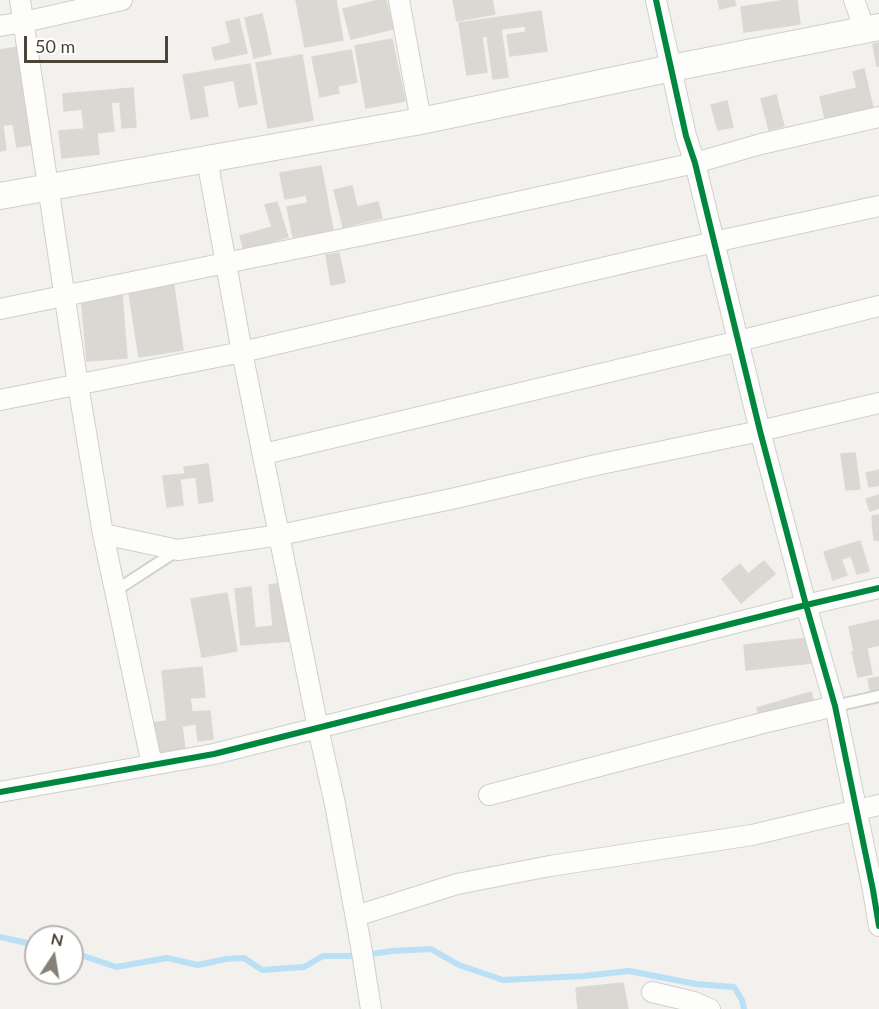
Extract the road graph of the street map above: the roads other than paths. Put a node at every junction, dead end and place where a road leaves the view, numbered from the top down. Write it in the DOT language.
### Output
graph roads {
  1 [pos="20,0"];
  2 [pos="122,0"];
  3 [pos="399,0"];
  4 [pos="656,0"];
  5 [pos="854,0"];
  6 [pos="24,22"];
  7 [pos="0,26"];
  8 [pos="872,29"];
  9 [pos="672,68"];
  10 [pos="879,117"];
  11 [pos="421,121"];
  12 [pos="207,159"];
  13 [pos="695,163"];
  14 [pos="48,187"];
  15 [pos="0,196"];
  16 [pos="879,206"];
  17 [pos="714,242"];
  18 [pos="225,263"];
  19 [pos="66,296"];
  20 [pos="879,306"];
  21 [pos="0,309"];
  22 [pos="739,341"];
  23 [pos="242,352"];
  24 [pos="78,385"];
  25 [pos="0,400"];
  26 [pos="879,403"];
  27 [pos="760,431"];
  28 [pos="264,454"];
  29 [pos="103,534"];
  30 [pos="280,535"];
  31 [pos="178,550"];
  32 [pos="879,588"];
  33 [pos="115,591"];
  34 [pos="806,605"];
  35 [pos="879,696"];
  36 [pos="835,706"];
  37 [pos="318,728"];
  38 [pos="152,765"];
  39 [pos="0,792"];
  40 [pos="489,795"];
  41 [pos="879,805"];
  42 [pos="856,810"];
  43 [pos="876,889"];
  44 [pos="356,916"];
  45 [pos="879,926"];
  46 [pos="652,992"];
  47 [pos="371,1009"];
  48 [pos="710,1009"];
  1 -- 6 [label="street"];
  2 -- 6 [label="street"];
  3 -- 11 [label="street"];
  4 -- 9 [label="street"];
  5 -- 8 [label="street"];
  6 -- 7 [label="street"];
  6 -- 14 [label="street"];
  8 -- 9 [label="street"];
  9 -- 11 [label="street"];
  9 -- 13 [label="street"];
  10 -- 13 [label="street"];
  11 -- 12 [label="street"];
  12 -- 14 [label="street"];
  12 -- 18 [label="street"];
  13 -- 17 [label="street"];
  13 -- 18 [label="street"];
  14 -- 15 [label="street"];
  14 -- 19 [label="street"];
  16 -- 17 [label="street"];
  17 -- 22 [label="street"];
  17 -- 23 [label="street"];
  18 -- 19 [label="street"];
  18 -- 23 [label="street"];
  19 -- 21 [label="street"];
  19 -- 24 [label="street"];
  20 -- 22 [label="street"];
  22 -- 27 [label="street"];
  22 -- 28 [label="street"];
  23 -- 24 [label="street"];
  23 -- 28 [label="street"];
  24 -- 25 [label="street"];
  24 -- 29 [label="street"];
  26 -- 27 [label="street"];
  27 -- 30 [label="street"];
  27 -- 34 [label="street"];
  28 -- 30 [label="street"];
  29 -- 31 [label="street"];
  29 -- 33 [label="street"];
  30 -- 31 [label="street"];
  30 -- 37 [label="street"];
  31 -- 33 [label="lane"];
  32 -- 34 [label="street"];
  33 -- 38 [label="street"];
  34 -- 36 [label="street"];
  34 -- 37 [label="street"];
  35 -- 36 [label="lane"];
  36 -- 40 [label="street"];
  36 -- 42 [label="street"];
  37 -- 38 [label="street"];
  37 -- 44 [label="street"];
  38 -- 39 [label="street"];
  41 -- 42 [label="street"];
  42 -- 43 [label="street"];
  42 -- 44 [label="street"];
  43 -- 45 [label="street"];
  44 -- 47 [label="street"];
  46 -- 48 [label="street"];
}
